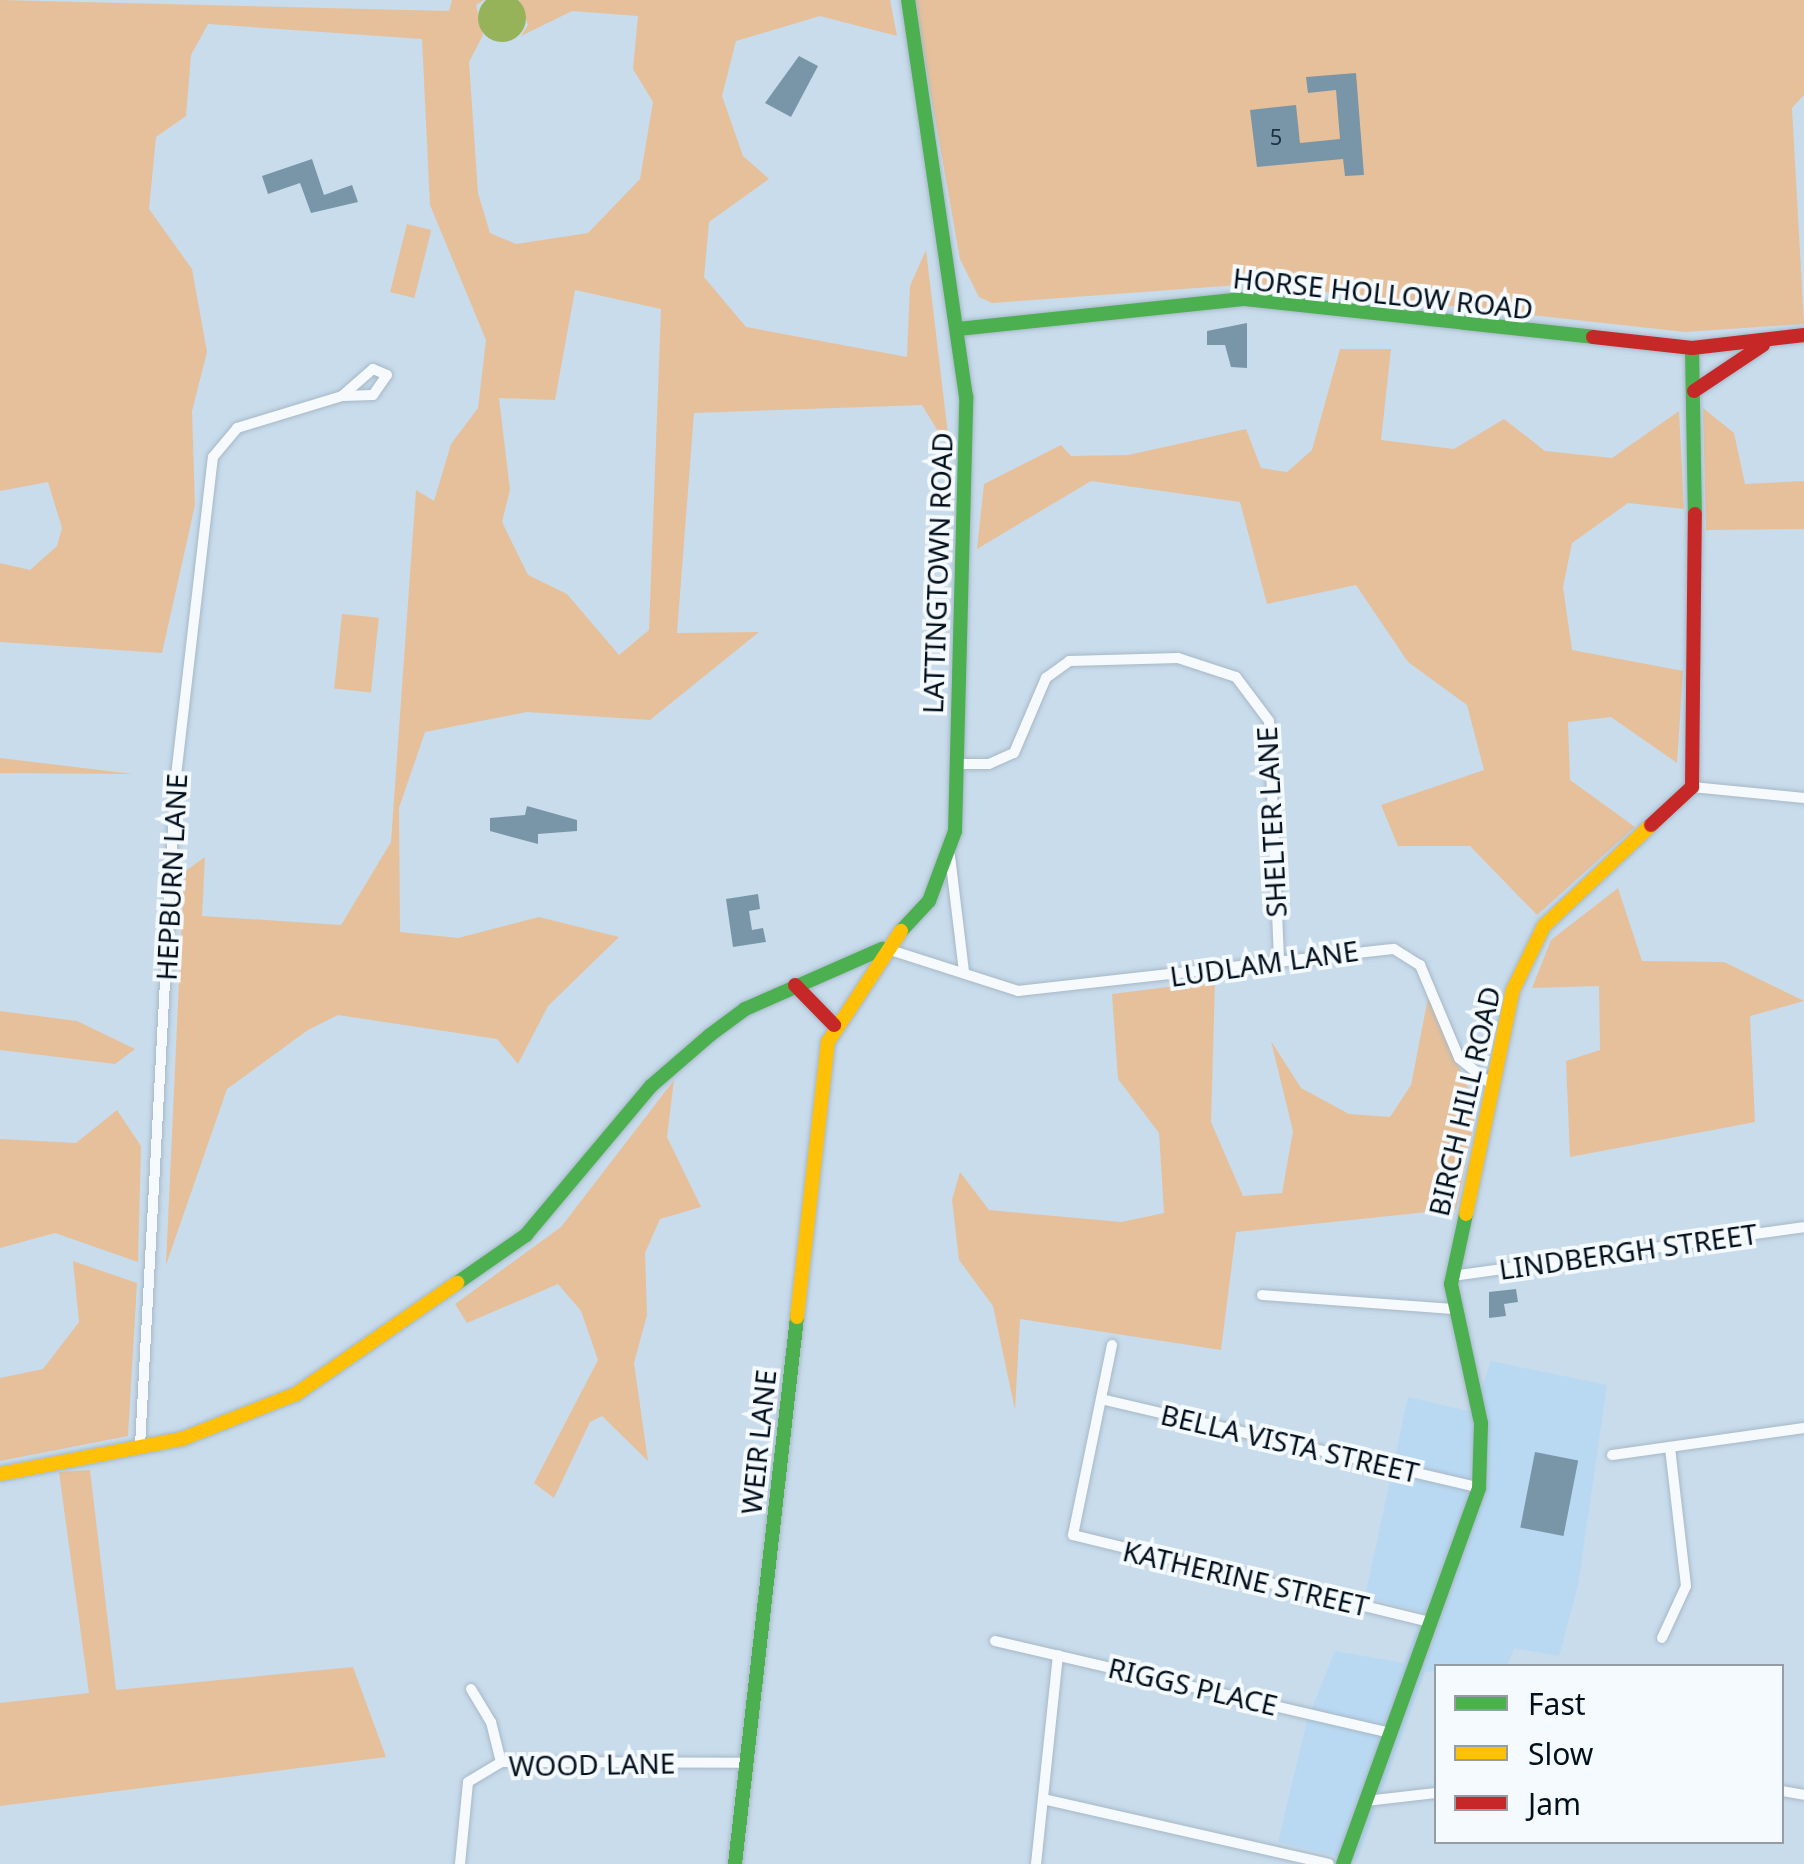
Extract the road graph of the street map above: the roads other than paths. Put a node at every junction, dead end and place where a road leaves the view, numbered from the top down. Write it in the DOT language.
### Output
graph roads {
  1 [pos="908,0"];
  2 [pos="958,328"];
  3 [pos="1804,335"];
  4 [pos="1774,340"];
  5 [pos="1692,348"];
  6 [pos="1694,391"];
  7 [pos="342,396"];
  8 [pos="956,764"];
  9 [pos="1692,787"];
  10 [pos="1804,798"];
  11 [pos="950,856"];
  12 [pos="884,948"];
  13 [pos="1279,961"];
  14 [pos="964,972"];
  15 [pos="795,985"];
  16 [pos="834,1025"];
  17 [pos="1491,1084"];
  18 [pos="1804,1227"];
  19 [pos="1452,1276"];
  20 [pos="1262,1295"];
  21 [pos="1451,1309"];
  22 [pos="1112,1346"];
  23 [pos="1100,1399"];
  24 [pos="1804,1428"];
  25 [pos="140,1446"];
  26 [pos="1670,1448"];
  27 [pos="1612,1455"];
  28 [pos="0,1474"];
  29 [pos="1479,1488"];
  30 [pos="1431,1622"];
  31 [pos="1662,1638"];
  32 [pos="995,1640"];
  33 [pos="1058,1656"];
  34 [pos="470,1688"];
  35 [pos="1391,1733"];
  36 [pos="501,1762"];
  37 [pos="746,1763"];
  38 [pos="1434,1793"];
  39 [pos="1043,1799"];
  40 [pos="1366,1800"];
  41 [pos="460,1864"];
  42 [pos="735,1864"];
  43 [pos="1036,1864"];
  44 [pos="1329,1864"];
  45 [pos="1344,1864"];
  1 -- 2 [label="street, LATTINGTOWN ROAD"];
  2 -- 5 [label="street, HORSE HOLLOW ROAD"];
  2 -- 8 [label="street, LATTINGTOWN ROAD"];
  3 -- 4 [label="street, HORSE HOLLOW ROAD"];
  4 -- 5 [label="street, HORSE HOLLOW ROAD"];
  4 -- 6 [label="street"];
  5 -- 6 [label="street"];
  6 -- 9 [label="street"];
  7 -- 25 [label="street, HEPBURN LANE"];
  8 -- 11 [label="street, LATTINGTOWN ROAD"];
  8 -- 13 [label="street, SHELTER LANE"];
  9 -- 10 [label="street"];
  9 -- 17 [label="street, BIRCH HILL ROAD"];
  11 -- 12 [label="street, LATTINGTOWN ROAD"];
  11 -- 14 [label="street"];
  12 -- 14 [label="street, LUDLAM LANE"];
  12 -- 15 [label="street"];
  12 -- 16 [label="street, WEIR LANE"];
  13 -- 14 [label="street, LUDLAM LANE"];
  13 -- 17 [label="street, LUDLAM LANE"];
  15 -- 16 [label="street"];
  15 -- 25 [label="street"];
  16 -- 37 [label="street, WEIR LANE"];
  17 -- 19 [label="street, BIRCH HILL ROAD"];
  18 -- 19 [label="street, LINDBERGH STREET"];
  19 -- 21 [label="street, BIRCH HILL ROAD"];
  20 -- 21 [label="street"];
  21 -- 29 [label="street, BIRCH HILL ROAD"];
  22 -- 23 [label="street"];
  23 -- 29 [label="street, BELLA VISTA STREET"];
  23 -- 30 [label="street, KATHERINE STREET"];
  24 -- 26 [label="street"];
  25 -- 28 [label="street"];
  26 -- 27 [label="street"];
  26 -- 31 [label="street"];
  29 -- 30 [label="street, BIRCH HILL ROAD"];
  30 -- 35 [label="street, BIRCH HILL ROAD"];
  32 -- 33 [label="street, RIGGS PLACE"];
  33 -- 35 [label="street, RIGGS PLACE"];
  33 -- 39 [label="street"];
  34 -- 36 [label="street"];
  35 -- 40 [label="street, BIRCH HILL ROAD"];
  36 -- 37 [label="street, WOOD LANE"];
  36 -- 41 [label="street, WOOD LANE"];
  37 -- 42 [label="street, WEIR LANE"];
  38 -- 40 [label="street"];
  39 -- 43 [label="street"];
  39 -- 44 [label="street"];
  40 -- 45 [label="street, BIRCH HILL ROAD"];
}
